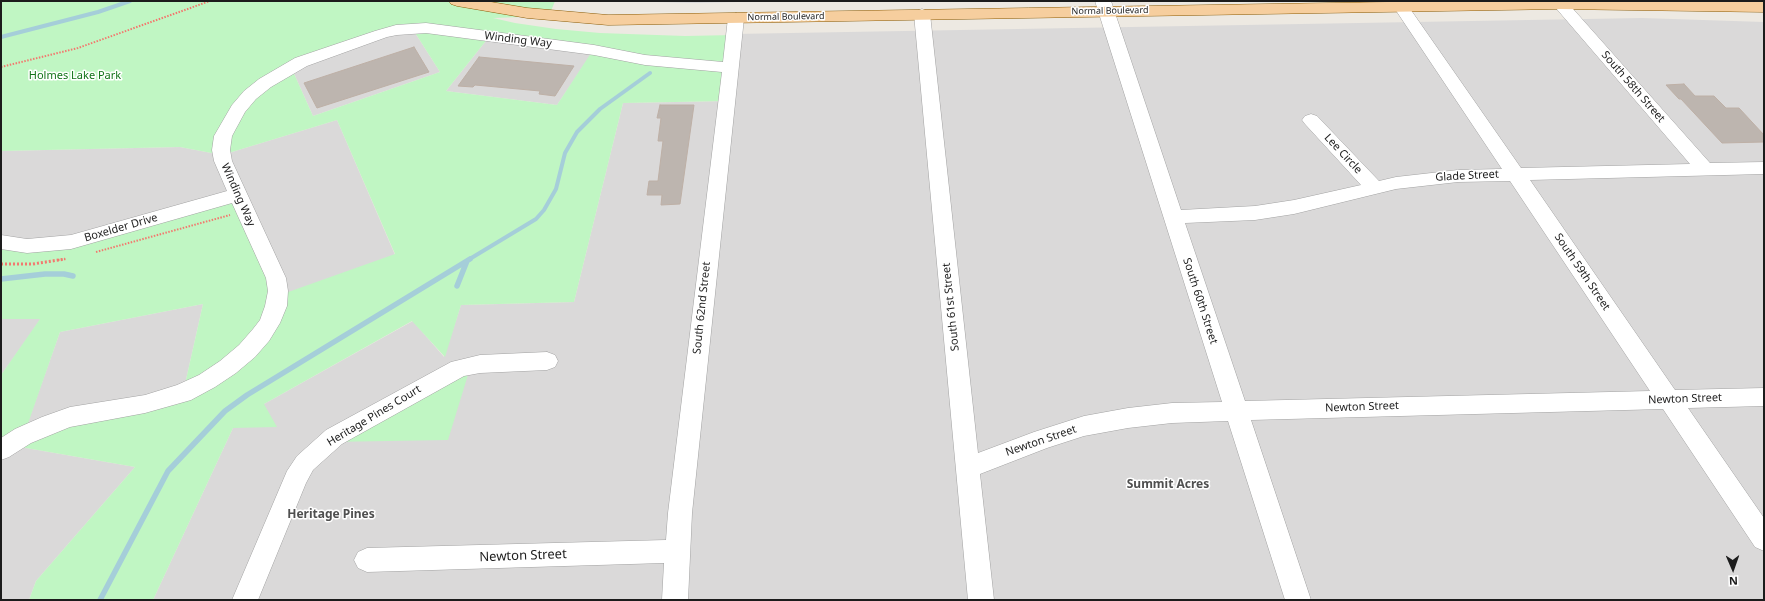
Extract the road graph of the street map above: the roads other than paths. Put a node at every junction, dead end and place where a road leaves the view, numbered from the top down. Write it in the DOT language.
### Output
graph roads {
  1 [pos="457,1"];
  2 [pos="1638,2"];
  3 [pos="1560,4"];
  4 [pos="1105,6"];
  5 [pos="1401,6"];
  6 [pos="1764,6"];
  7 [pos="922,14"];
  8 [pos="736,18"];
  9 [pos="731,68"];
  10 [pos="1311,120"];
  11 [pos="1764,168"];
  12 [pos="1706,170"];
  13 [pos="1515,174"];
  14 [pos="1375,188"];
  15 [pos="238,195"];
  16 [pos="1173,217"];
  17 [pos="1,242"];
  18 [pos="546,361"];
  19 [pos="1764,396"];
  20 [pos="1669,399"];
  21 [pos="1236,411"];
  22 [pos="11,444"];
  23 [pos="968,468"];
  24 [pos="1764,539"];
  25 [pos="679,551"];
  26 [pos="366,560"];
  27 [pos="245,600"];
  28 [pos="675,600"];
  29 [pos="981,600"];
  30 [pos="1298,600"];
  1 -- 8 [label="main road, Normal Boulevard"];
  2 -- 3 [label="main road, Normal Boulevard"];
  2 -- 6 [label="main road, Normal Boulevard"];
  3 -- 5 [label="main road, Normal Boulevard"];
  3 -- 12 [label="street, South 58th Street"];
  4 -- 5 [label="main road, Normal Boulevard"];
  4 -- 7 [label="main road, Normal Boulevard"];
  4 -- 16 [label="street, South 60th Street"];
  5 -- 13 [label="street, South 59th Street"];
  7 -- 8 [label="main road, Normal Boulevard"];
  7 -- 23 [label="street, South 61st Street"];
  8 -- 9 [label="street, South 62nd Street"];
  9 -- 15 [label="street, Winding Way"];
  9 -- 25 [label="street, South 62nd Street"];
  10 -- 14 [label="street, Lee Circle"];
  11 -- 12 [label="street, Glade Street"];
  12 -- 13 [label="street, Glade Street"];
  13 -- 14 [label="street, Glade Street"];
  13 -- 20 [label="street, South 59th Street"];
  14 -- 16 [label="street, Glade Street"];
  15 -- 17 [label="street, Boxelder Drive"];
  15 -- 22 [label="street, Winding Way"];
  16 -- 21 [label="street, South 60th Street"];
  18 -- 27 [label="street, Heritage Pines Court"];
  19 -- 20 [label="street, Newton Street"];
  20 -- 21 [label="street, Newton Street"];
  20 -- 24 [label="street, South 59th Street"];
  21 -- 23 [label="street, Newton Street"];
  21 -- 30 [label="street, South 60th Street"];
  23 -- 29 [label="street, South 61st Street"];
  25 -- 26 [label="street, Newton Street"];
  25 -- 28 [label="street, South 62nd Street"];
}
